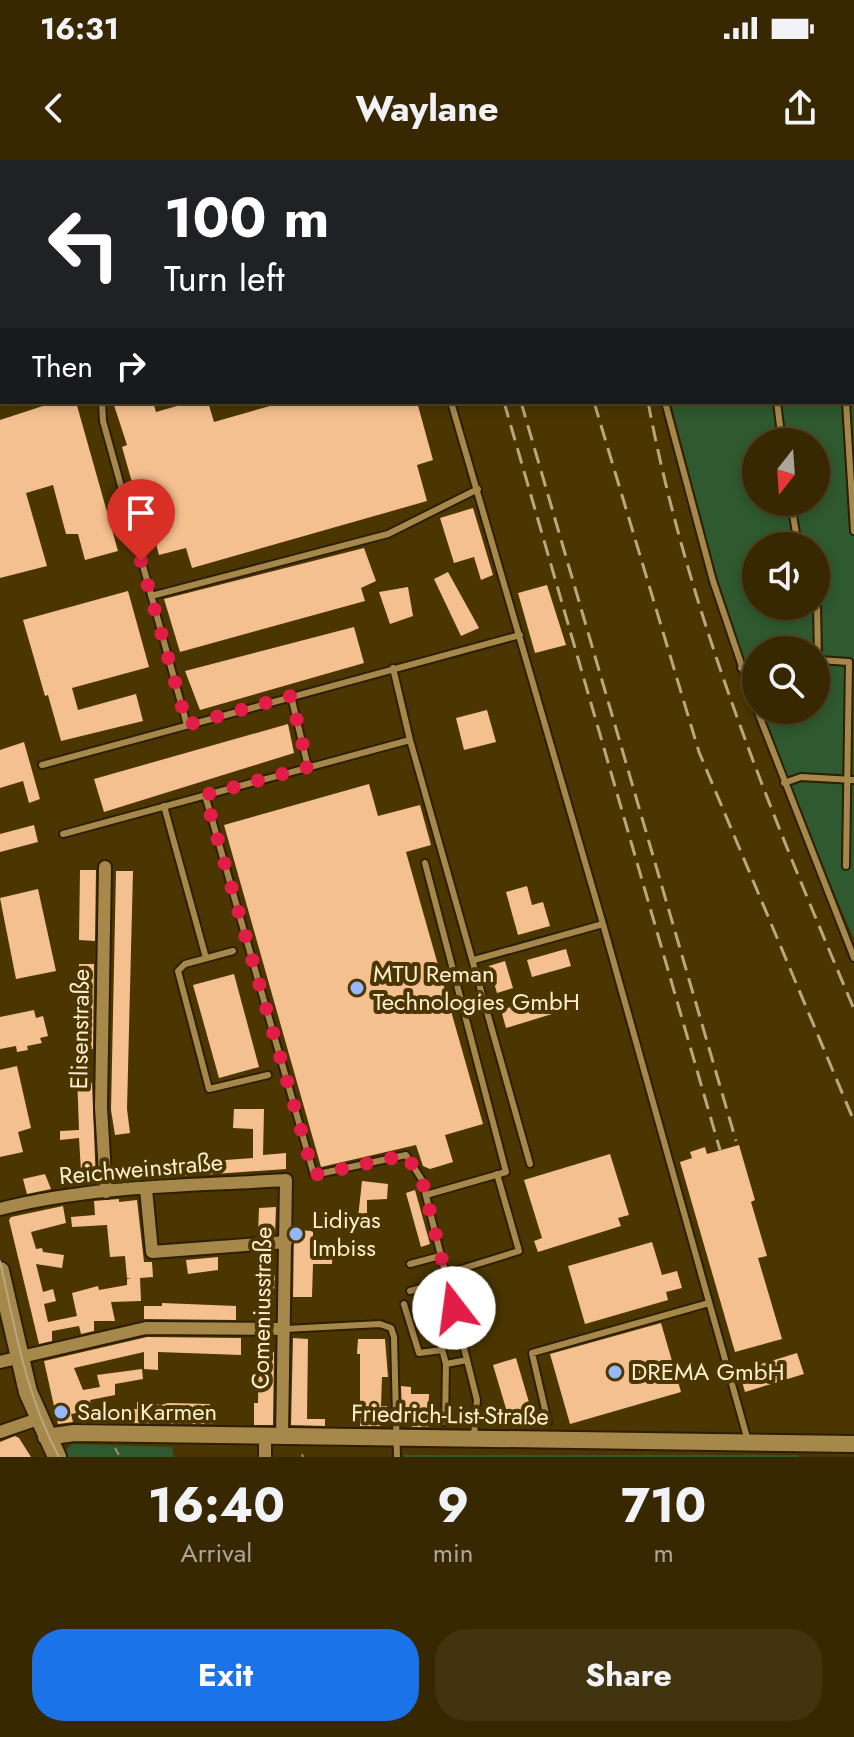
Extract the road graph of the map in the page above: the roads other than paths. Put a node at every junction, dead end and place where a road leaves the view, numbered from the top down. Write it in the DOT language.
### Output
graph roads {
  1 [pos="102,404"];
  2 [pos="452,404"];
  3 [pos="666,404"];
  4 [pos="777,404"];
  5 [pos="846,404"];
  6 [pos="780,428"];
  7 [pos="478,489"];
  8 [pos="854,531"];
  9 [pos="151,596"];
  10 [pos="520,635"];
  11 [pos="830,661"];
  12 [pos="393,668"];
  13 [pos="741,668"];
  14 [pos="291,696"];
  15 [pos="762,724"];
  16 [pos="187,725"];
  17 [pos="410,740"];
  18 [pos="42,765"];
  19 [pos="308,767"];
  20 [pos="846,780"];
  21 [pos="854,780"];
  22 [pos="784,783"];
  23 [pos="205,795"];
  24 [pos="164,806"];
  25 [pos="63,834"];
  26 [pos="425,863"];
  27 [pos="846,866"];
  28 [pos="105,867"];
  29 [pos="603,924"];
  30 [pos="233,951"];
  31 [pos="206,958"];
  32 [pos="854,958"];
  33 [pos="474,960"];
  34 [pos="268,1075"];
  35 [pos="530,1164"];
  36 [pos="497,1174"];
  37 [pos="286,1180"];
  38 [pos="146,1189"];
  39 [pos="106,1192"];
  40 [pos="426,1195"];
  41 [pos="0,1209"];
  42 [pos="286,1242"];
  43 [pos="440,1256"];
  44 [pos="410,1264"];
  45 [pos="0,1271"];
  46 [pos="446,1278"];
  47 [pos="410,1291"];
  48 [pos="428,1297"];
  49 [pos="709,1303"];
  50 [pos="404,1304"];
  51 [pos="284,1329"];
  52 [pos="442,1350"];
  53 [pos="19,1357"];
  54 [pos="467,1360"];
  55 [pos="0,1362"];
  56 [pos="446,1364"];
  57 [pos="38,1419"];
  58 [pos="445,1422"];
  59 [pos="548,1422"];
  60 [pos="0,1432"];
  61 [pos="274,1436"];
  62 [pos="46,1437"];
  63 [pos="395,1438"];
  64 [pos="474,1439"];
  65 [pos="748,1442"];
  66 [pos="854,1444"];
  67 [pos="57,1457"];
  68 [pos="265,1457"];
  69 [pos="397,1457"];
  1 -- 9 [label="lane"];
  2 -- 7 [label="lane"];
  3 -- 13 [label="lane"];
  4 -- 6 [label="lane"];
  5 -- 8 [label="lane"];
  7 -- 9 [label="lane"];
  7 -- 10 [label="lane"];
  9 -- 16 [label="lane"];
  10 -- 12 [label="lane"];
  10 -- 29 [label="lane"];
  11 -- 20 [label="lane"];
  12 -- 14 [label="lane"];
  12 -- 17 [label="lane"];
  14 -- 16 [label="lane"];
  14 -- 19 [label="lane"];
  15 -- 22 [label="lane"];
  16 -- 18 [label="lane"];
  17 -- 19 [label="lane"];
  17 -- 33 [label="lane"];
  19 -- 23 [label="lane"];
  20 -- 21 [label="lane"];
  20 -- 22 [label="lane"];
  20 -- 27 [label="lane"];
  22 -- 32 [label="lane"];
  23 -- 24 [label="lane"];
  23 -- 40 [label="lane"];
  24 -- 25 [label="lane"];
  24 -- 31 [label="lane"];
  26 -- 36 [label="lane"];
  28 -- 39 [label="street, Elisenstraße"];
  29 -- 33 [label="lane"];
  29 -- 49 [label="lane"];
  30 -- 31 [label="lane"];
  31 -- 34 [label="lane"];
  33 -- 35 [label="lane"];
  36 -- 40 [label="lane"];
  36 -- 46 [label="lane"];
  37 -- 38 [label="street, Reichweinstraße"];
  37 -- 42 [label="street, Comeniusstraße"];
  38 -- 39 [label="street, Reichweinstraße"];
  38 -- 42 [label="street"];
  39 -- 41 [label="street, Reichweinstraße"];
  40 -- 43 [label="lane"];
  42 -- 51 [label="street, Comeniusstraße"];
  43 -- 44 [label="lane"];
  43 -- 46 [label="lane"];
  45 -- 53 [label="main road"];
  46 -- 47 [label="lane"];
  46 -- 54 [label="lane"];
  48 -- 52 [label="lane"];
  49 -- 59 [label="lane"];
  49 -- 65 [label="lane"];
  50 -- 52 [label="lane"];
  51 -- 53 [label="street"];
  51 -- 61 [label="street, Comeniusstraße"];
  51 -- 63 [label="lane"];
  52 -- 56 [label="lane"];
  53 -- 55 [label="street"];
  53 -- 57 [label="main road"];
  54 -- 56 [label="lane"];
  54 -- 64 [label="lane"];
  56 -- 58 [label="lane"];
  57 -- 60 [label="street"];
  57 -- 62 [label="main road"];
  61 -- 62 [label="street, Friedrich-List-Straße"];
  61 -- 63 [label="street, Friedrich-List-Straße"];
  61 -- 68 [label="street, Comeniusstraße"];
  62 -- 67 [label="main road"];
  63 -- 64 [label="street, Friedrich-List-Straße"];
  63 -- 69 [label="lane"];
  64 -- 65 [label="street, Friedrich-List-Straße"];
  65 -- 66 [label="street, Friedrich-List-Straße"];
}
